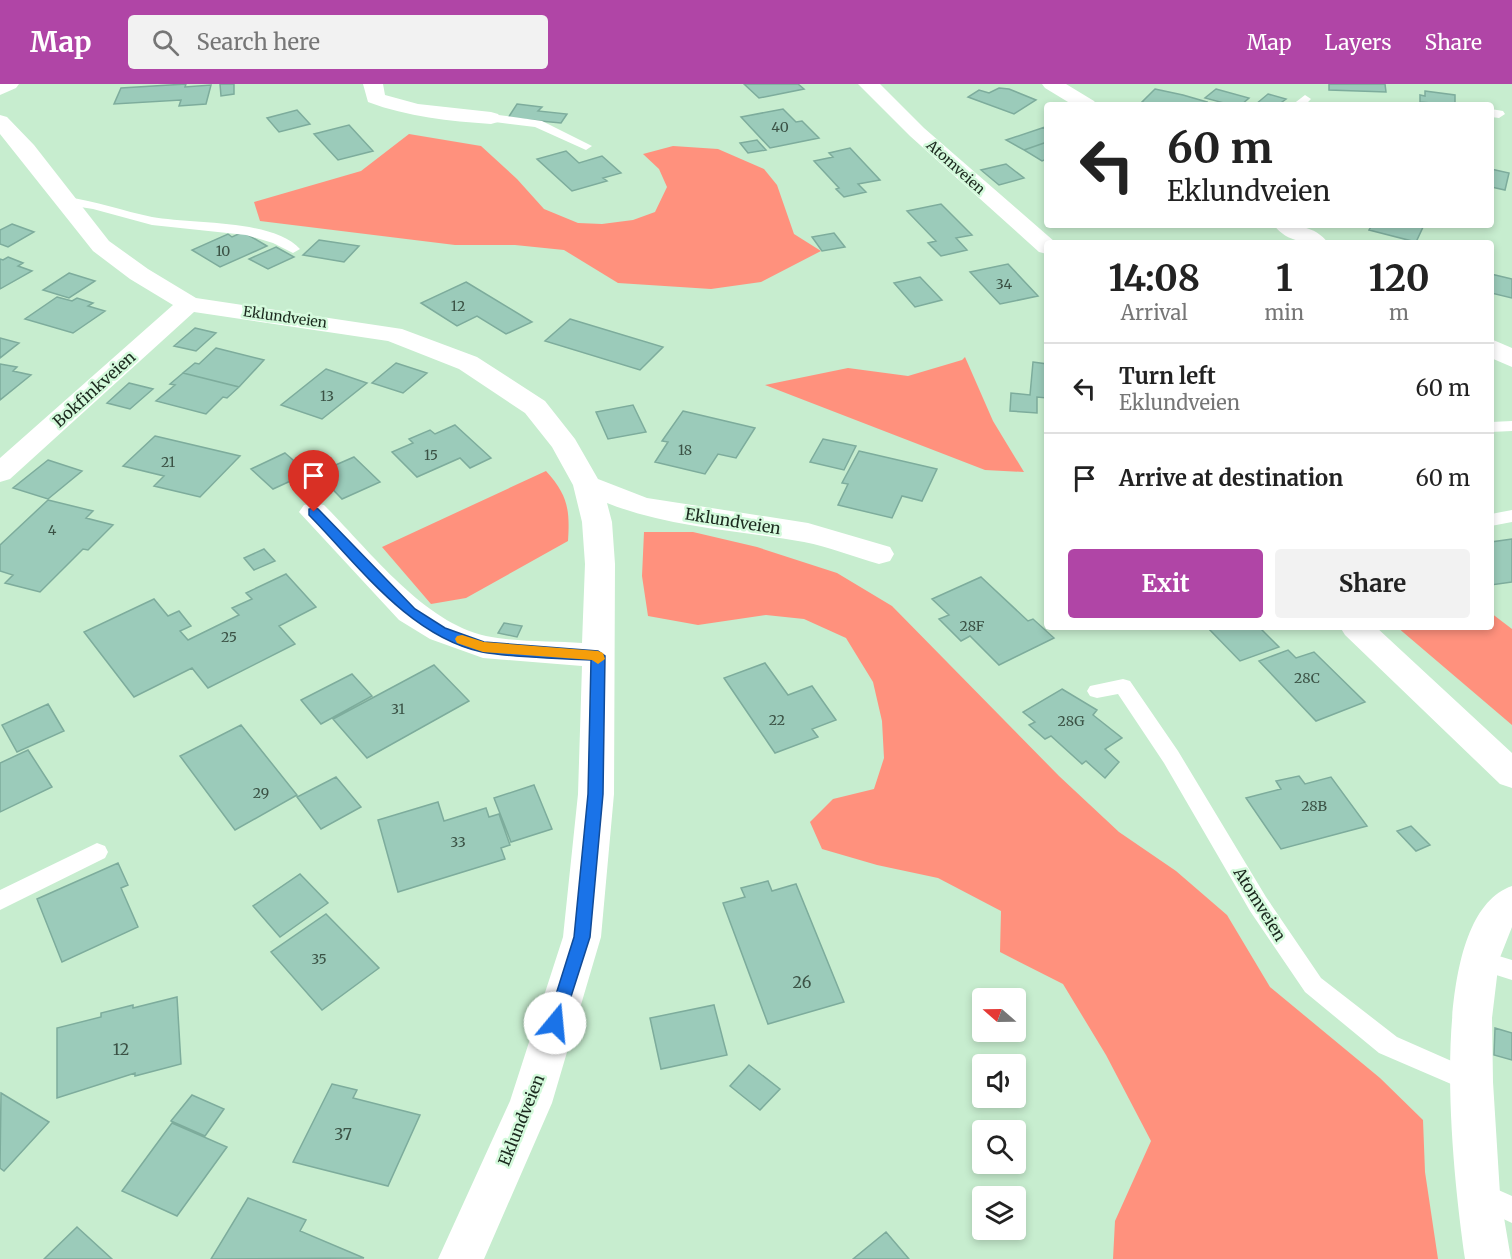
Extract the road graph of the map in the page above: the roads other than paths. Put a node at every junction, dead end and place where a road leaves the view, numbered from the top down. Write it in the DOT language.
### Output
graph roads {
  1 [pos="9,84"];
  2 [pos="373,84"];
  3 [pos="868,84"];
  4 [pos="1052,84"];
  5 [pos="0,89"];
  6 [pos="1082,102"];
  7 [pos="491,118"];
  8 [pos="0,121"];
  9 [pos="586,146"];
  10 [pos="66,201"];
  11 [pos="1291,228"];
  12 [pos="1311,240"];
  13 [pos="1044,244"];
  14 [pos="293,249"];
  15 [pos="189,304"];
  16 [pos="1494,349"];
  17 [pos="1512,359"];
  18 [pos="0,473"];
  19 [pos="587,485"];
  20 [pos="314,512"];
  21 [pos="1512,516"];
  22 [pos="1494,519"];
  23 [pos="879,554"];
  24 [pos="1359,630"];
  25 [pos="598,656"];
  26 [pos="1097,691"];
  27 [pos="1512,774"];
  28 [pos="97,852"];
  29 [pos="0,901"];
  30 [pos="1512,902"];
  31 [pos="1496,965"];
  32 [pos="1472,1082"];
  33 [pos="1495,1202"];
  34 [pos="461,1259"];
  35 [pos="1488,1259"];
  1 -- 5 [label="street"];
  2 -- 7 [label="street"];
  3 -- 13 [label="street, Atomveien"];
  4 -- 6 [label="street"];
  7 -- 9 [label="lane"];
  8 -- 10 [label="street, Eklundveien"];
  10 -- 14 [label="lane"];
  10 -- 15 [label="street, Eklundveien"];
  11 -- 12 [label="street"];
  15 -- 18 [label="street, Bokfinkveien"];
  15 -- 19 [label="street, Eklundveien"];
  16 -- 17 [label="street"];
  19 -- 23 [label="street, Eklundveien"];
  19 -- 25 [label="street, Eklundveien"];
  20 -- 25 [label="street"];
  21 -- 22 [label="lane"];
  24 -- 27 [label="street"];
  25 -- 34 [label="street, Eklundveien"];
  26 -- 32 [label="lane, Atomveien"];
  28 -- 29 [label="lane"];
  30 -- 31 [label="street"];
  31 -- 32 [label="street"];
  32 -- 33 [label="street"];
  33 -- 35 [label="street"];
}
